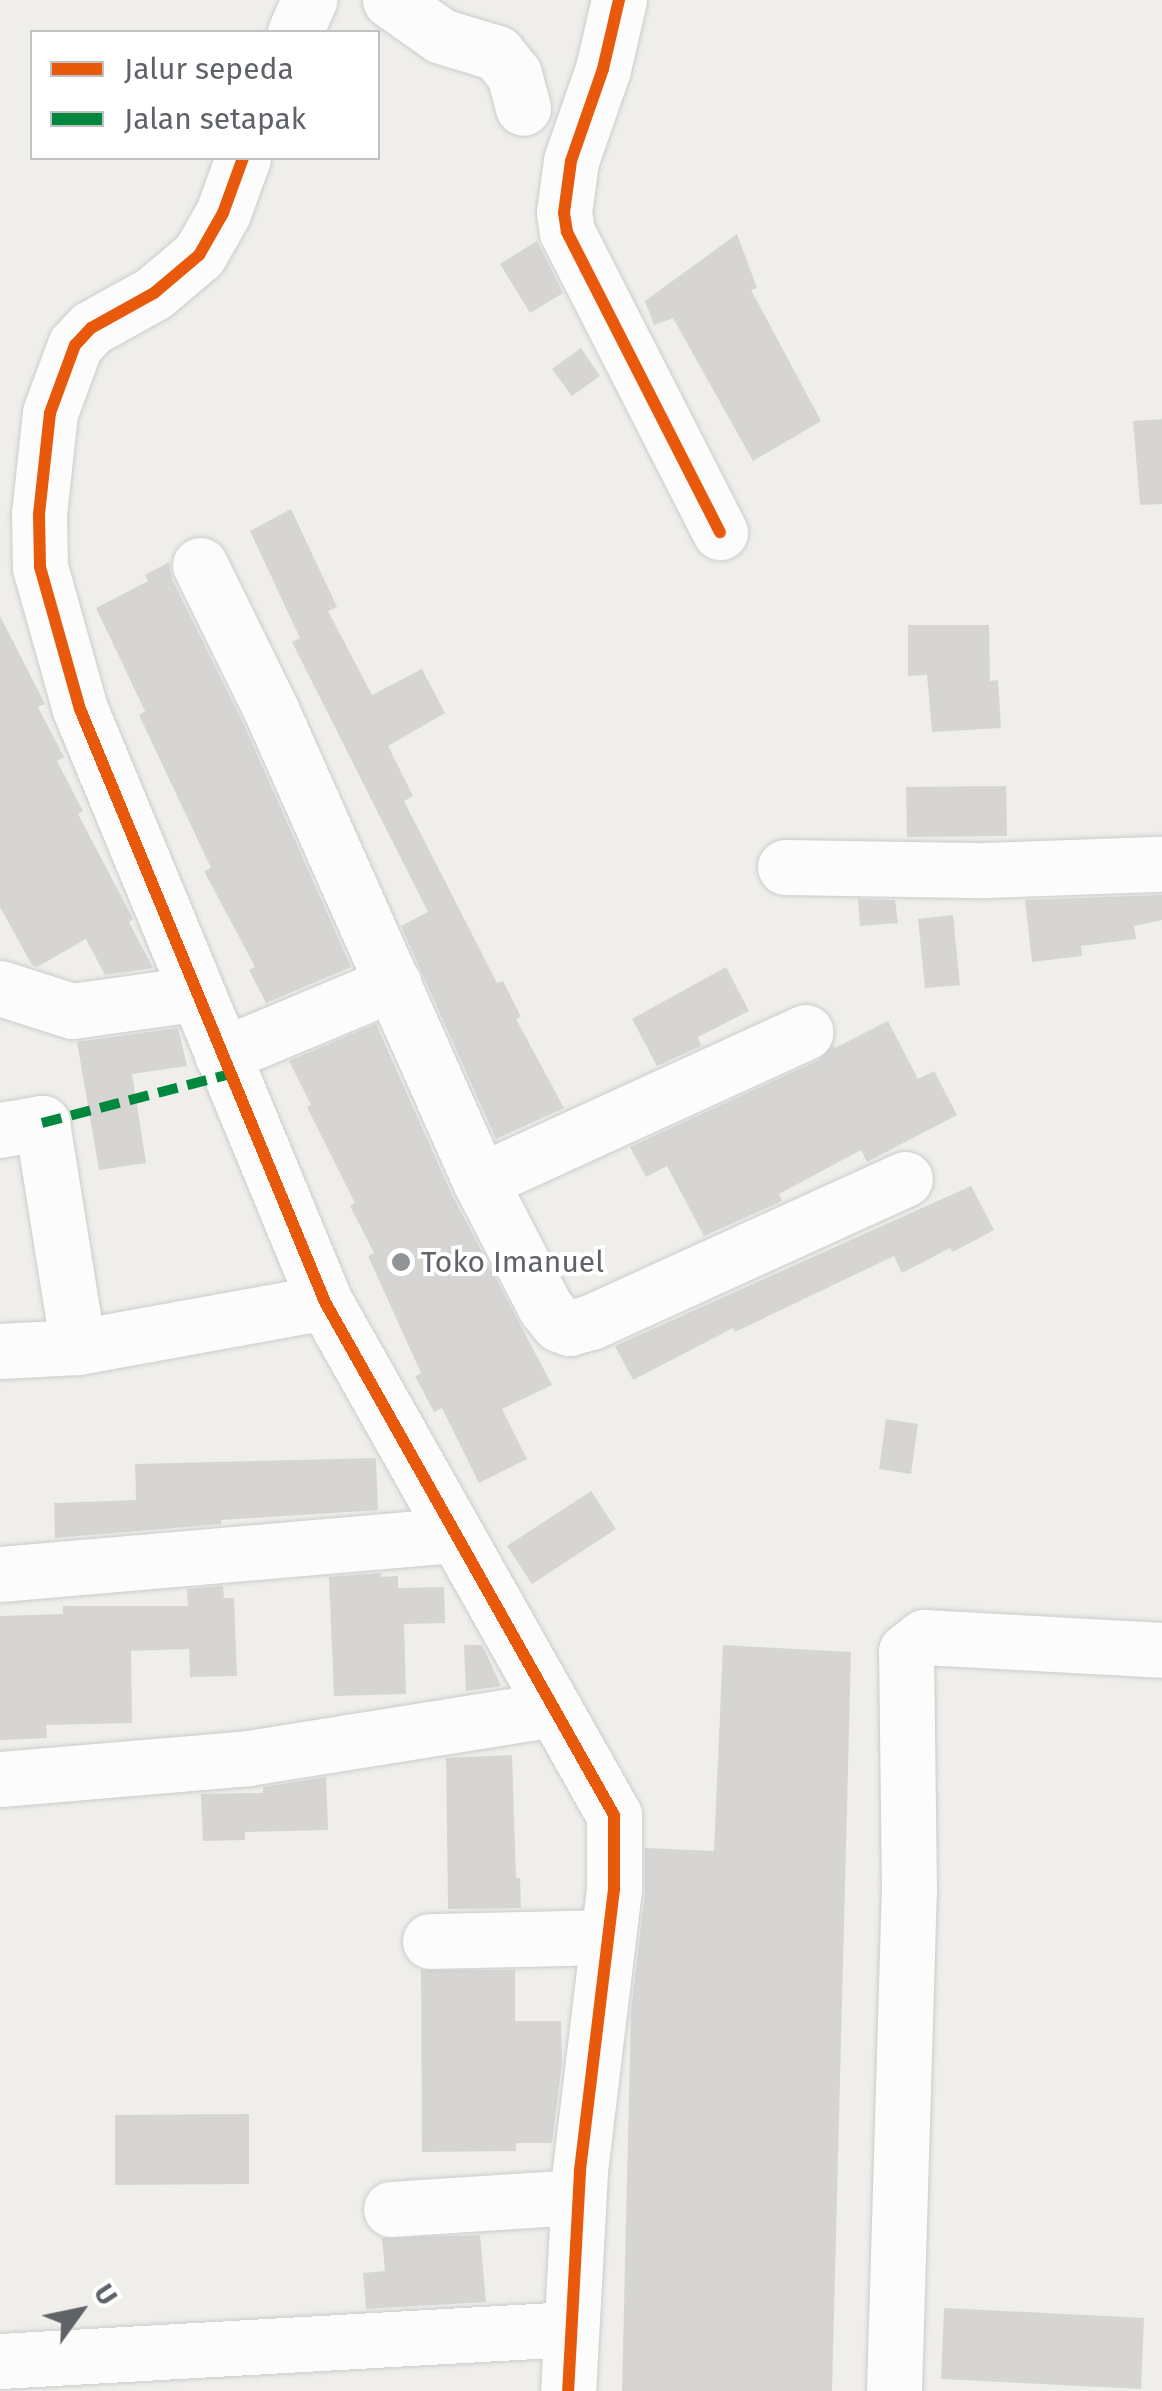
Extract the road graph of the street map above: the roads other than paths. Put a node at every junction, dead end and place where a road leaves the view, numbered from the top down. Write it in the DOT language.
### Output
graph roads {
  1 [pos="309,0"];
  2 [pos="390,0"];
  3 [pos="619,0"];
  4 [pos="296,30"];
  5 [pos="523,108"];
  6 [pos="242,160"];
  7 [pos="720,532"];
  8 [pos="200,565"];
  9 [pos="20,571"];
  10 [pos="1162,864"];
  11 [pos="785,866"];
  12 [pos="394,984"];
  13 [pos="0,988"];
  14 [pos="194,994"];
  15 [pos="806,1032"];
  16 [pos="222,1055"];
  17 [pos="0,1130"];
  18 [pos="904,1179"];
  19 [pos="480,1180"];
  20 [pos="324,1302"];
  21 [pos="78,1347"];
  22 [pos="0,1351"];
  23 [pos="454,1536"];
  24 [pos="0,1574"];
  25 [pos="1162,1650"];
  26 [pos="553,1709"];
  27 [pos="0,1779"];
  28 [pos="606,1938"];
  29 [pos="430,1942"];
  30 [pos="578,2198"];
  31 [pos="392,2209"];
  32 [pos="572,2329"];
  33 [pos="0,2361"];
  34 [pos="568,2391"];
  35 [pos="894,2391"];
  1 -- 4 [label="street"];
  2 -- 5 [label="street"];
  3 -- 7 [label="street"];
  6 -- 9 [label="street"];
  8 -- 12 [label="street"];
  9 -- 14 [label="street"];
  10 -- 11 [label="street"];
  12 -- 16 [label="street"];
  12 -- 19 [label="street"];
  13 -- 14 [label="street"];
  14 -- 16 [label="street"];
  15 -- 19 [label="street"];
  16 -- 20 [label="street"];
  17 -- 21 [label="street"];
  18 -- 19 [label="street"];
  20 -- 21 [label="street"];
  20 -- 23 [label="street"];
  21 -- 22 [label="street"];
  23 -- 24 [label="street"];
  23 -- 26 [label="street"];
  25 -- 35 [label="street"];
  26 -- 27 [label="street"];
  26 -- 28 [label="street"];
  28 -- 29 [label="street"];
  28 -- 30 [label="street"];
  30 -- 31 [label="street"];
  30 -- 32 [label="street"];
  32 -- 33 [label="street"];
  32 -- 34 [label="street"];
}
